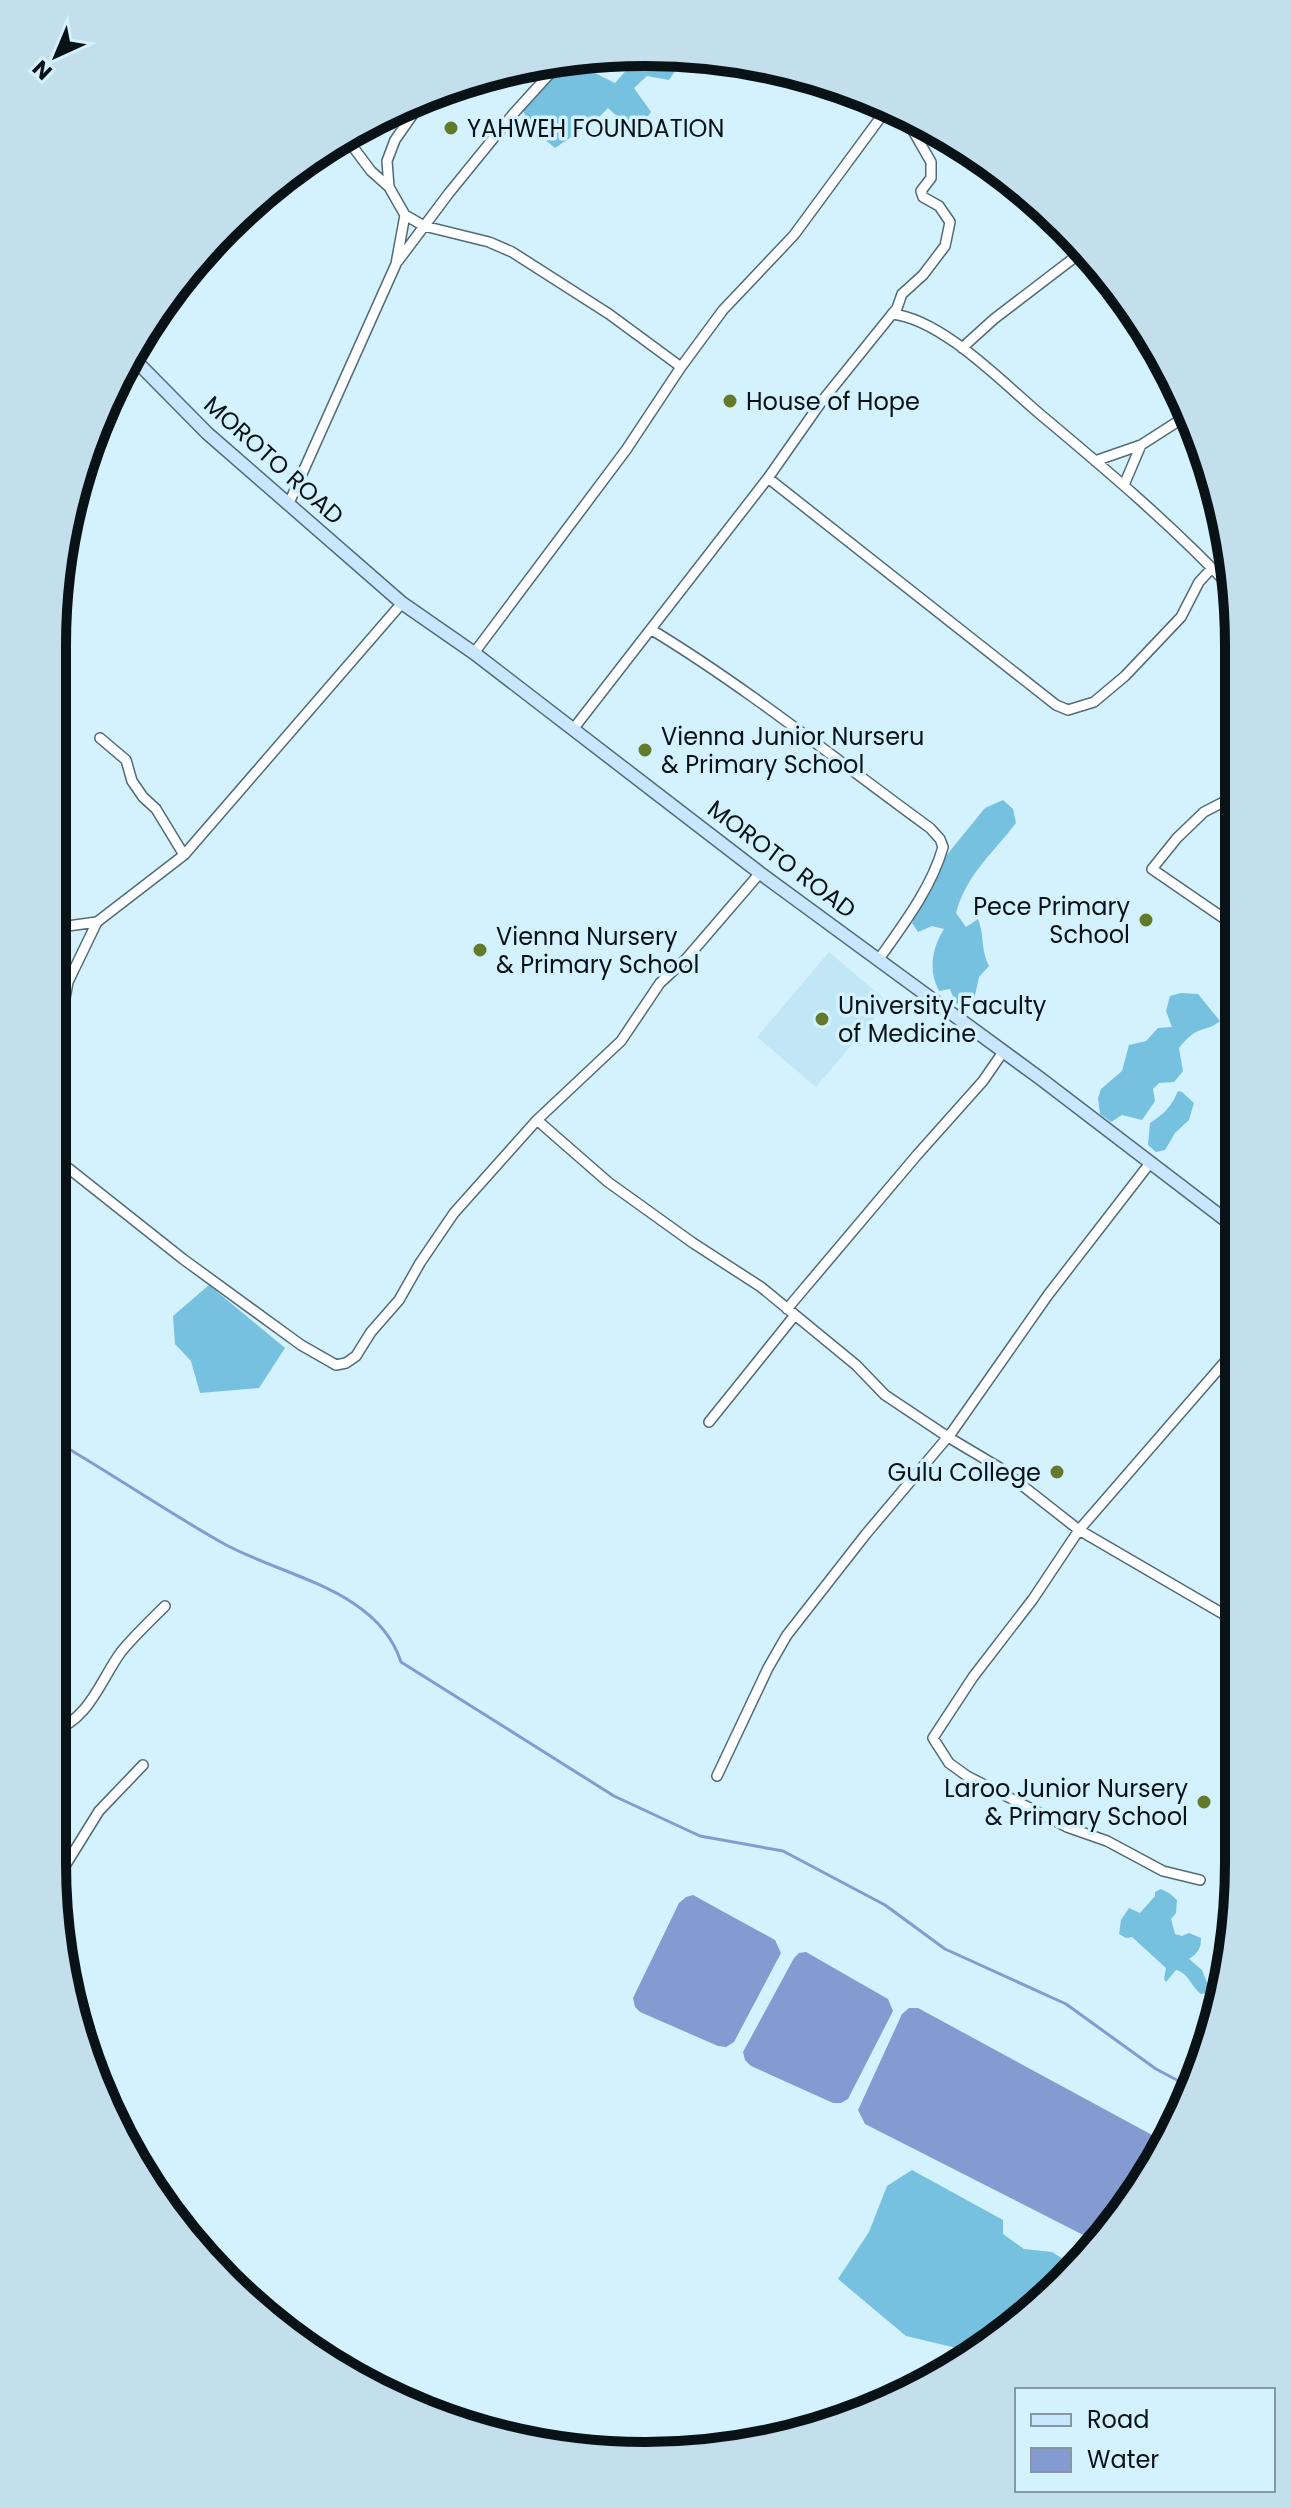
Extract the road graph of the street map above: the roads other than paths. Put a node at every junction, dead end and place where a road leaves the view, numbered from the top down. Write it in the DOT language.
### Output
graph roads {
  1 [pos="549,74"];
  2 [pos="412,115"];
  3 [pos="881,117"];
  4 [pos="914,133"];
  5 [pos="352,146"];
  6 [pos="389,187"];
  7 [pos="405,215"];
  8 [pos="424,226"];
  9 [pos="1075,257"];
  10 [pos="396,264"];
  11 [pos="892,314"];
  12 [pos="962,348"];
  13 [pos="139,364"];
  14 [pos="681,367"];
  15 [pos="1179,420"];
  16 [pos="1141,445"];
  17 [pos="1095,461"];
  18 [pos="768,478"];
  19 [pos="1124,485"];
  20 [pos="289,503"];
  21 [pos="1212,568"];
  22 [pos="1221,577"];
  23 [pos="402,603"];
  24 [pos="652,630"];
  25 [pos="474,653"];
  26 [pos="574,728"];
  27 [pos="100,738"];
  28 [pos="1225,801"];
  29 [pos="184,855"];
  30 [pos="760,873"];
  31 [pos="1225,919"];
  32 [pos="97,922"];
  33 [pos="66,926"];
  34 [pos="879,959"];
  35 [pos="66,993"];
  36 [pos="1003,1052"];
  37 [pos="537,1120"];
  38 [pos="1150,1163"];
  39 [pos="66,1166"];
  40 [pos="1225,1220"];
  41 [pos="791,1312"];
  42 [pos="1225,1362"];
  43 [pos="709,1422"];
  44 [pos="948,1437"];
  45 [pos="1079,1530"];
  46 [pos="165,1606"];
  47 [pos="1225,1615"];
  48 [pos="66,1726"];
  49 [pos="143,1765"];
  50 [pos="717,1776"];
  51 [pos="66,1864"];
  52 [pos="1200,1880"];
  1 -- 8 [label="street"];
  2 -- 6 [label="street"];
  3 -- 14 [label="street"];
  4 -- 11 [label="street"];
  5 -- 6 [label="street"];
  6 -- 7 [label="street"];
  7 -- 8 [label="street"];
  7 -- 10 [label="street"];
  8 -- 10 [label="street"];
  8 -- 14 [label="street"];
  9 -- 12 [label="street"];
  10 -- 20 [label="street"];
  11 -- 12 [label="street"];
  11 -- 18 [label="street"];
  12 -- 17 [label="street"];
  13 -- 20 [label="main road, MOROTO ROAD"];
  14 -- 25 [label="street"];
  15 -- 16 [label="street"];
  16 -- 17 [label="street"];
  16 -- 19 [label="street"];
  17 -- 19 [label="street"];
  18 -- 21 [label="street"];
  18 -- 24 [label="street"];
  19 -- 21 [label="street"];
  20 -- 23 [label="main road, MOROTO ROAD"];
  21 -- 22 [label="street"];
  23 -- 25 [label="main road, MOROTO ROAD"];
  23 -- 29 [label="street"];
  24 -- 26 [label="street"];
  24 -- 34 [label="street"];
  25 -- 26 [label="main road, MOROTO ROAD"];
  26 -- 30 [label="main road, MOROTO ROAD"];
  27 -- 29 [label="street"];
  28 -- 31 [label="street"];
  29 -- 32 [label="street"];
  30 -- 34 [label="main road, MOROTO ROAD"];
  30 -- 37 [label="street"];
  32 -- 33 [label="street"];
  32 -- 35 [label="street"];
  34 -- 36 [label="main road, MOROTO ROAD"];
  36 -- 38 [label="main road, MOROTO ROAD"];
  36 -- 41 [label="street"];
  37 -- 39 [label="street"];
  37 -- 41 [label="street"];
  38 -- 40 [label="main road, MOROTO ROAD"];
  38 -- 44 [label="street"];
  41 -- 43 [label="street"];
  41 -- 44 [label="street"];
  42 -- 45 [label="street"];
  44 -- 45 [label="street"];
  44 -- 50 [label="street"];
  45 -- 47 [label="street"];
  45 -- 52 [label="street"];
  46 -- 48 [label="street"];
  49 -- 51 [label="street"];
}
